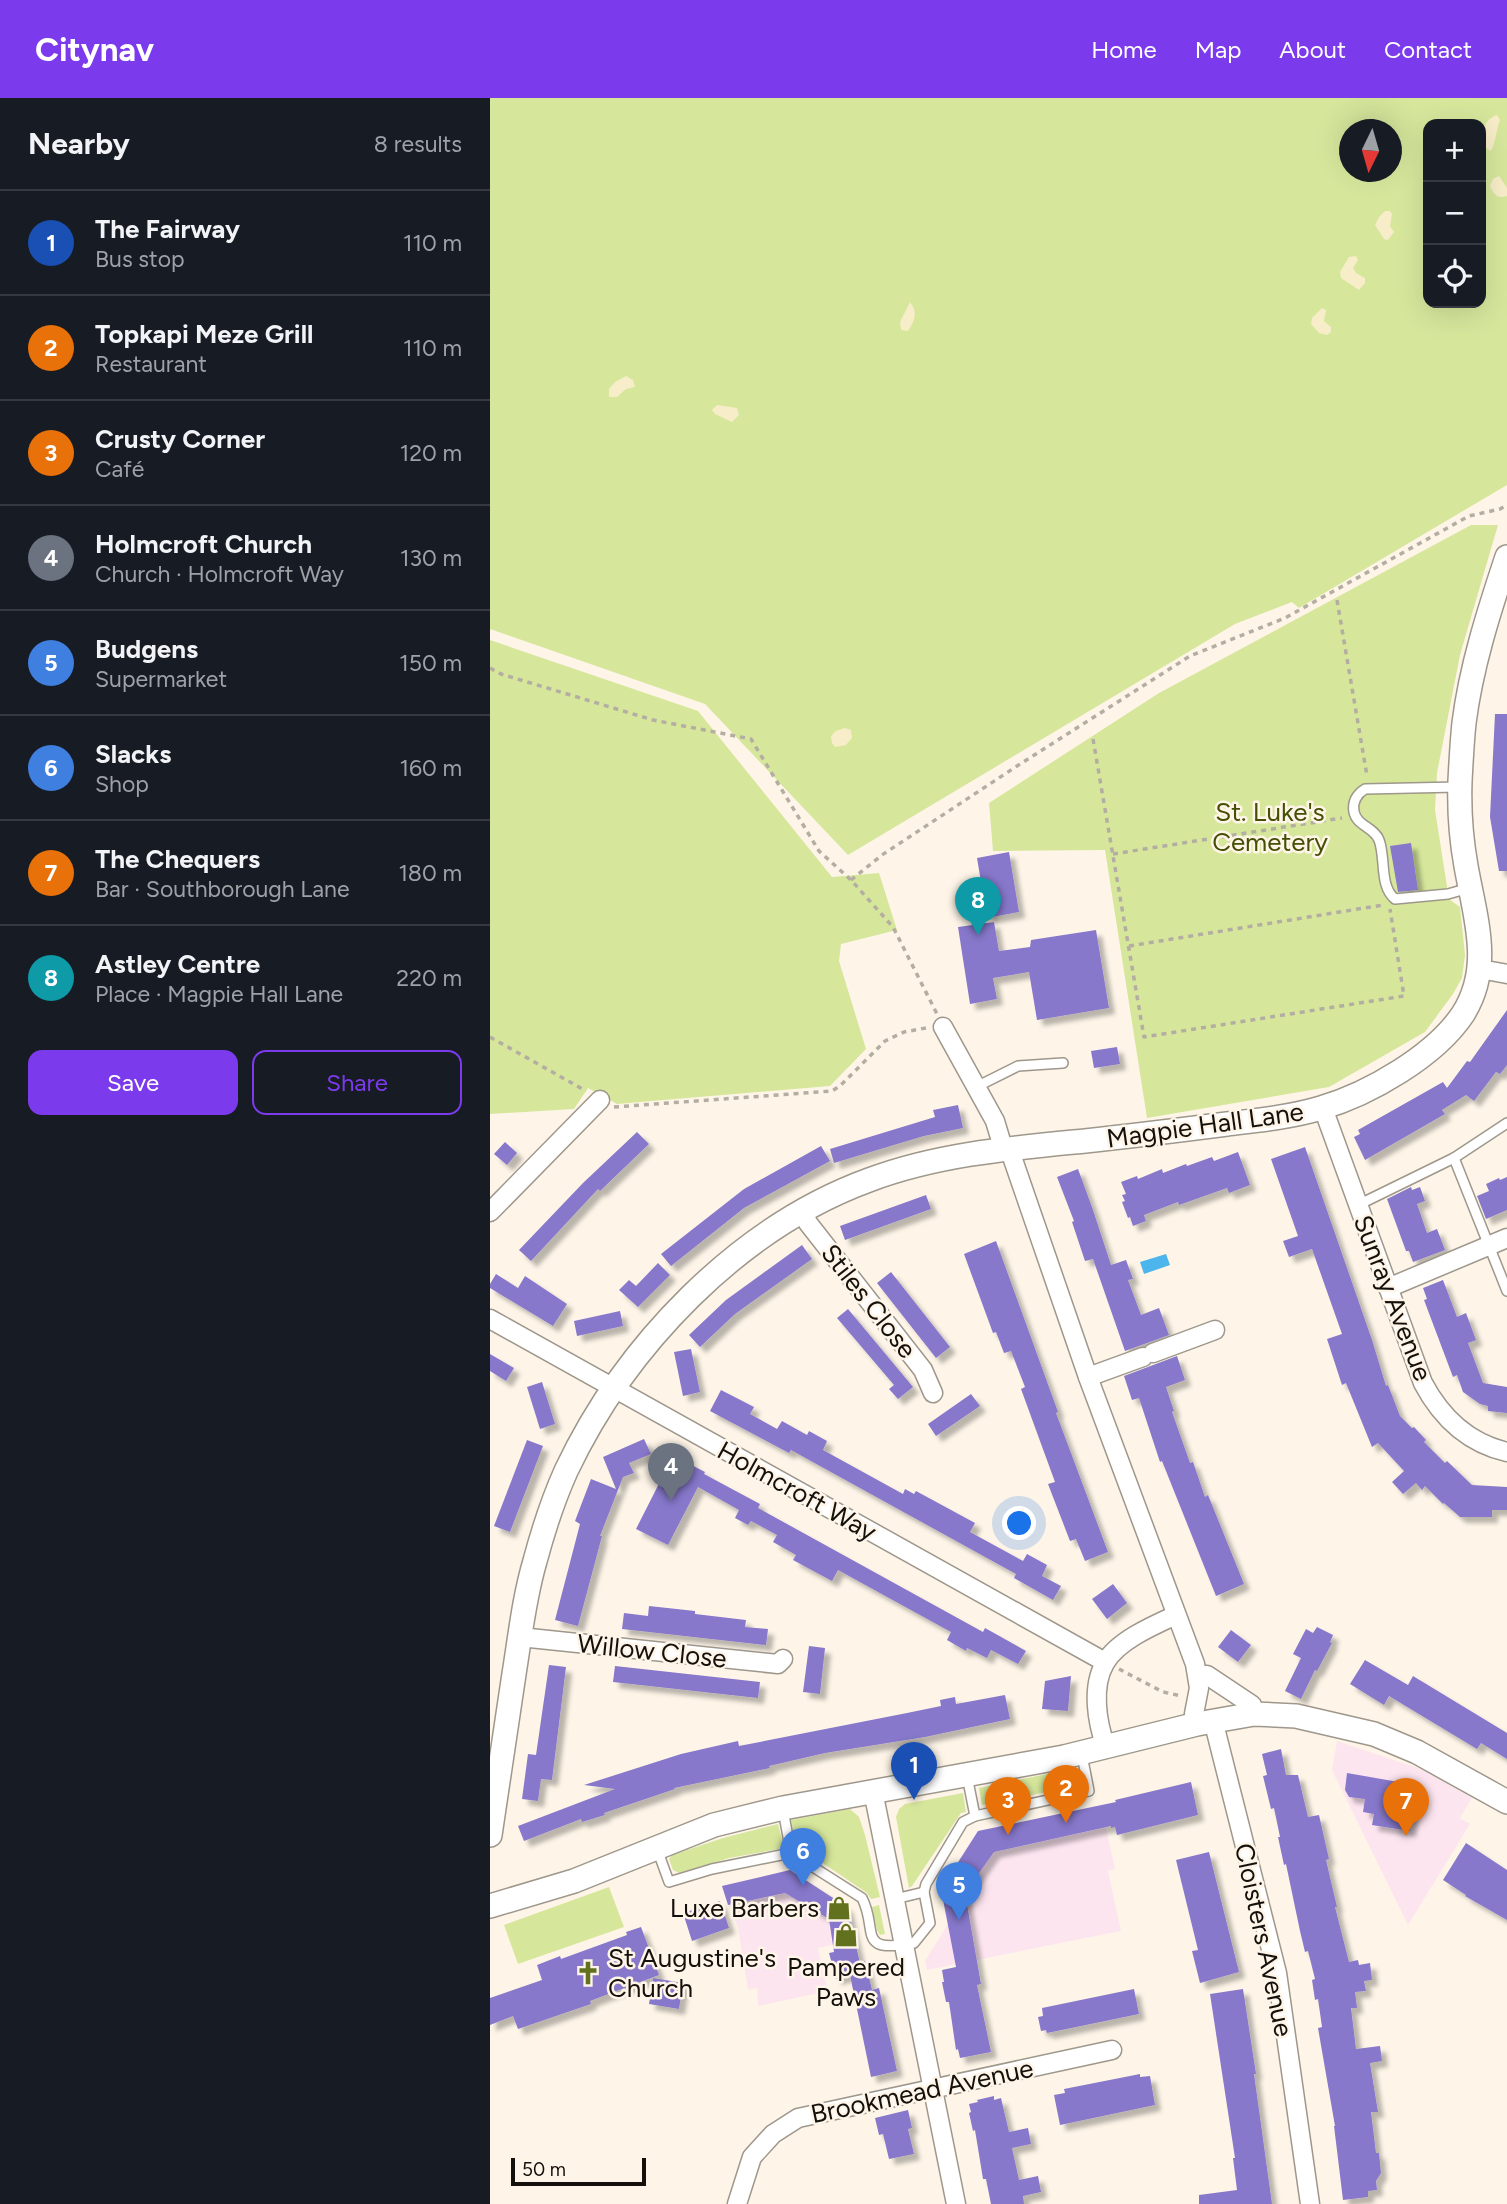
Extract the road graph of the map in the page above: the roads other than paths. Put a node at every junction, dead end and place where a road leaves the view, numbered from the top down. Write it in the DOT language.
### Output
graph roads {
  1 [pos="1507,557"];
  2 [pos="1460,786"];
  3 [pos="1470,888"];
  4 [pos="1480,969"];
  5 [pos="1507,974"];
  6 [pos="943,1027"];
  7 [pos="1063,1063"];
  8 [pos="976,1087"];
  9 [pos="600,1100"];
  10 [pos="1323,1108"];
  11 [pos="1507,1123"];
  12 [pos="1004,1149"];
  13 [pos="1454,1158"];
  14 [pos="1357,1205"];
  15 [pos="803,1211"];
  16 [pos="490,1212"];
  17 [pos="1507,1238"];
  18 [pos="1489,1245"];
  19 [pos="1388,1288"];
  20 [pos="1507,1290"];
  21 [pos="490,1320"];
  22 [pos="1215,1330"];
  23 [pos="1088,1377"];
  24 [pos="614,1389"];
  25 [pos="933,1392"];
  26 [pos="1507,1452"];
  27 [pos="1176,1615"];
  28 [pos="520,1636"];
  29 [pos="783,1659"];
  30 [pos="1105,1662"];
  31 [pos="1199,1676"];
  32 [pos="1254,1714"];
  33 [pos="1205,1722"];
  34 [pos="1106,1748"];
  35 [pos="1082,1753"];
  36 [pos="967,1775"];
  37 [pos="873,1791"];
  38 [pos="1507,1802"];
  39 [pos="783,1808"];
  40 [pos="975,1816"];
  41 [pos="490,1835"];
  42 [pos="656,1847"];
  43 [pos="790,1853"];
  44 [pos="924,1892"];
  45 [pos="895,1899"];
  46 [pos="490,1906"];
  47 [pos="904,1945"];
  48 [pos="1112,2050"];
  49 [pos="934,2088"];
  50 [pos="737,2204"];
  51 [pos="956,2204"];
  52 [pos="1310,2204"];
  1 -- 2 [label="street, Magpie Hall Lane"];
  2 -- 3 [label="street, Magpie Hall Lane"];
  2 -- 3 [label="lane"];
  3 -- 4 [label="street, Magpie Hall Lane"];
  4 -- 5 [label="street"];
  4 -- 10 [label="street, Magpie Hall Lane"];
  6 -- 8 [label="street"];
  7 -- 8 [label="lane"];
  8 -- 12 [label="street"];
  9 -- 16 [label="street"];
  10 -- 12 [label="street, Magpie Hall Lane"];
  10 -- 14 [label="street, Sunray Avenue"];
  11 -- 13 [label="lane"];
  12 -- 15 [label="street, Magpie Hall Lane"];
  12 -- 23 [label="street"];
  13 -- 14 [label="lane"];
  13 -- 18 [label="lane"];
  14 -- 19 [label="street, Sunray Avenue"];
  15 -- 24 [label="street, Magpie Hall Lane"];
  15 -- 25 [label="street, Stiles Close"];
  17 -- 18 [label="street"];
  18 -- 19 [label="street"];
  18 -- 20 [label="lane"];
  19 -- 26 [label="street, Sunray Avenue"];
  21 -- 24 [label="street, Holmcroft Way"];
  22 -- 23 [label="street"];
  23 -- 27 [label="street"];
  24 -- 28 [label="street, Magpie Hall Lane"];
  24 -- 30 [label="street, Holmcroft Way"];
  27 -- 30 [label="street"];
  27 -- 31 [label="street"];
  28 -- 29 [label="street, Willow Close"];
  28 -- 41 [label="street, Magpie Hall Lane"];
  30 -- 34 [label="street"];
  31 -- 32 [label="street"];
  31 -- 33 [label="street"];
  32 -- 33 [label="street"];
  32 -- 38 [label="street"];
  33 -- 34 [label="street"];
  33 -- 52 [label="street, Cloisters Avenue"];
  34 -- 35 [label="street"];
  35 -- 36 [label="street"];
  35 -- 40 [label="lane"];
  36 -- 37 [label="street"];
  36 -- 40 [label="lane"];
  37 -- 39 [label="street"];
  37 -- 45 [label="street"];
  39 -- 42 [label="street"];
  39 -- 43 [label="lane"];
  40 -- 44 [label="lane"];
  42 -- 43 [label="lane"];
  42 -- 46 [label="street"];
  43 -- 47 [label="lane"];
  44 -- 45 [label="lane"];
  44 -- 47 [label="lane"];
  45 -- 47 [label="street"];
  47 -- 49 [label="street"];
  48 -- 49 [label="street, Brookmead Avenue"];
  49 -- 50 [label="street, Brookmead Avenue"];
  49 -- 51 [label="street"];
}
